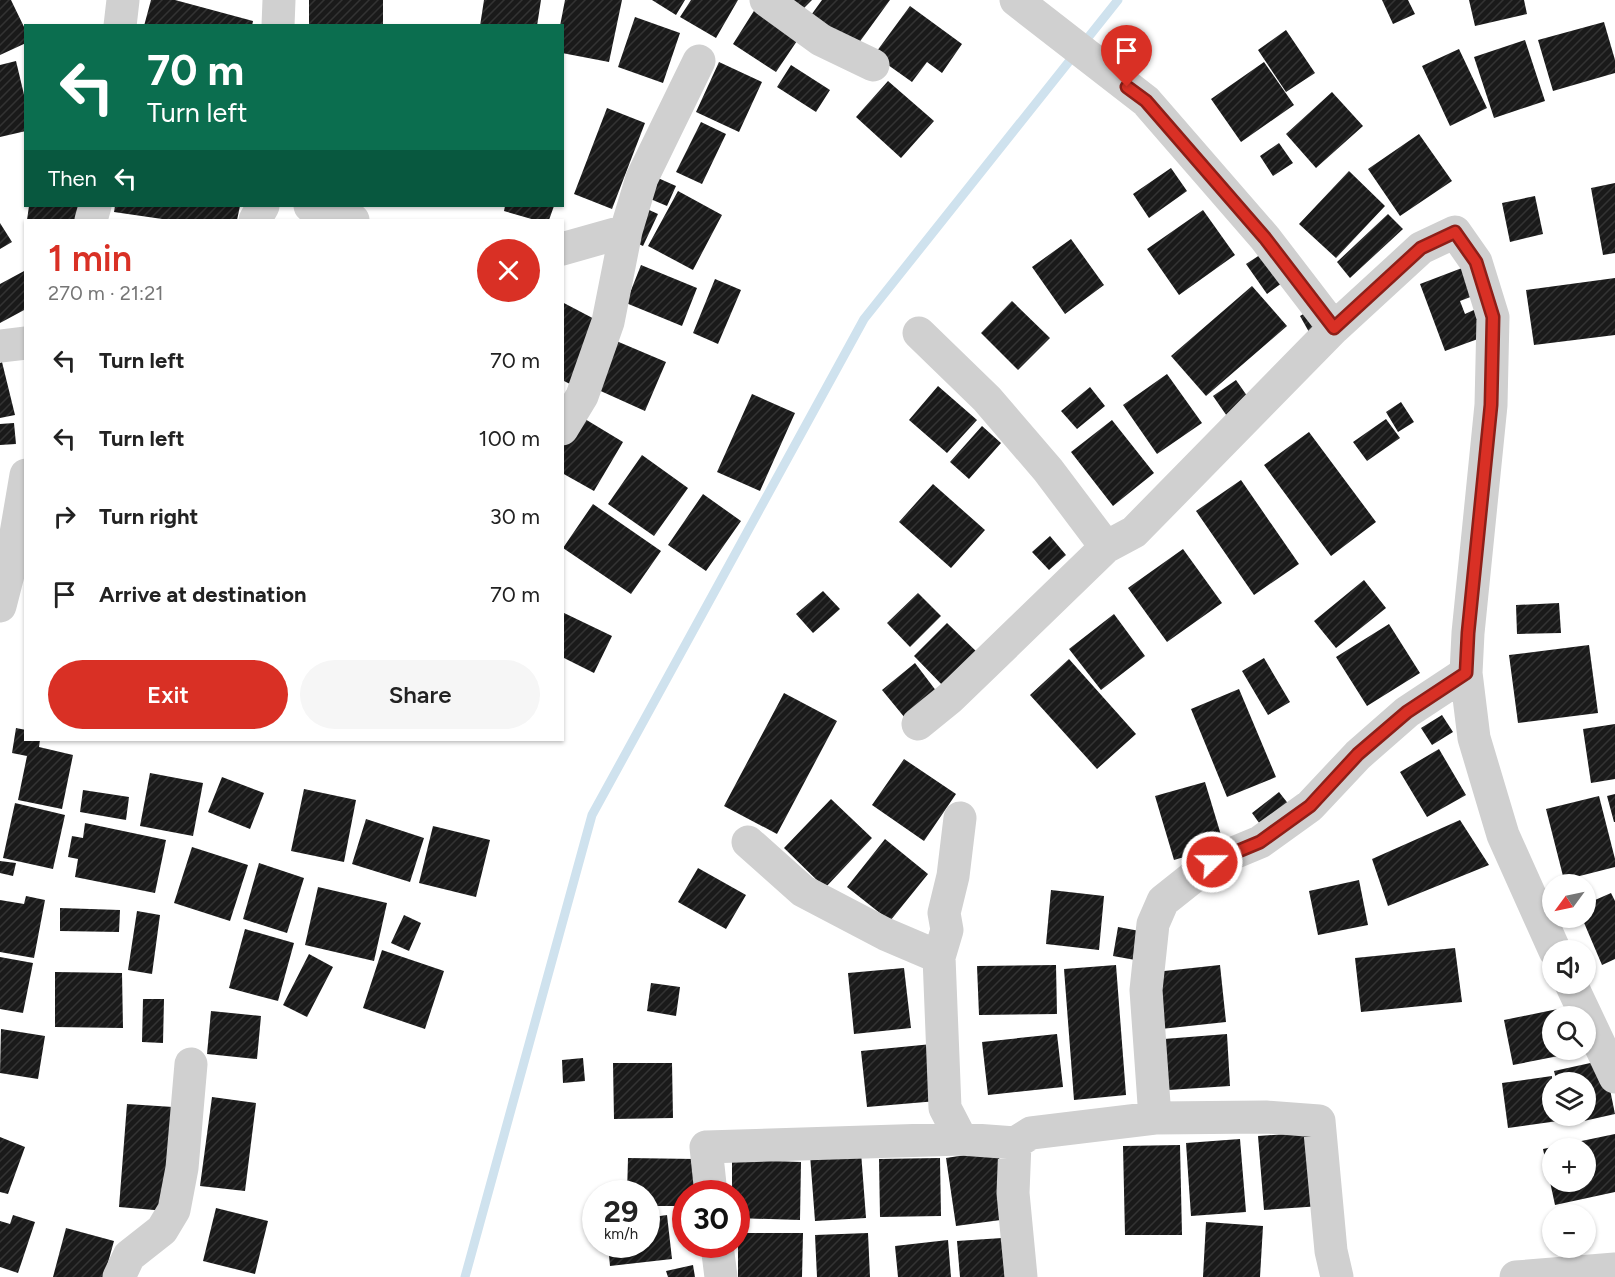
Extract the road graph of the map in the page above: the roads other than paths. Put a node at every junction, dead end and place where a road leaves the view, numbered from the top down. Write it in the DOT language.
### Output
graph roads {
  1 [pos="123,0"];
  2 [pos="279,0"];
  3 [pos="766,0"];
  4 [pos="1016,0"];
  5 [pos="120,24"];
  6 [pos="278,24"];
  7 [pos="699,61"];
  8 [pos="873,65"];
  9 [pos="313,207"];
  10 [pos="350,219"];
  11 [pos="626,231"];
  12 [pos="564,248"];
  13 [pos="1334,328"];
  14 [pos="919,333"];
  15 [pos="24,343"];
  16 [pos="0,346"];
  17 [pos="564,426"];
  18 [pos="24,488"];
  19 [pos="1106,547"];
  20 [pos="0,606"];
  21 [pos="1466,673"];
  22 [pos="918,724"];
  23 [pos="960,818"];
  24 [pos="748,842"];
  25 [pos="1550,940"];
  26 [pos="939,957"];
  27 [pos="1576,994"];
  28 [pos="191,1064"];
  29 [pos="1615,1077"];
  30 [pos="1155,1118"];
  31 [pos="961,1139"];
  32 [pos="1015,1143"];
  33 [pos="710,1180"];
  34 [pos="719,1258"];
  35 [pos="1615,1269"];
  36 [pos="119,1277"];
  37 [pos="721,1277"];
  38 [pos="1021,1277"];
  39 [pos="1336,1277"];
  40 [pos="1516,1277"];
  1 -- 5 [label="street"];
  2 -- 6 [label="street"];
  3 -- 8 [label="street"];
  4 -- 13 [label="street"];
  7 -- 11 [label="street"];
  9 -- 10 [label="street"];
  11 -- 12 [label="street"];
  11 -- 17 [label="street"];
  13 -- 19 [label="street"];
  13 -- 21 [label="street"];
  14 -- 19 [label="street"];
  15 -- 16 [label="street"];
  18 -- 20 [label="street"];
  19 -- 22 [label="street"];
  21 -- 25 [label="street"];
  21 -- 30 [label="street"];
  23 -- 26 [label="street"];
  24 -- 26 [label="street"];
  26 -- 31 [label="street"];
  27 -- 29 [label="street"];
  28 -- 36 [label="street"];
  30 -- 32 [label="street"];
  30 -- 39 [label="street"];
  31 -- 32 [label="street"];
  31 -- 33 [label="street"];
  32 -- 38 [label="street"];
  34 -- 37 [label="street"];
  35 -- 40 [label="street"];
}
